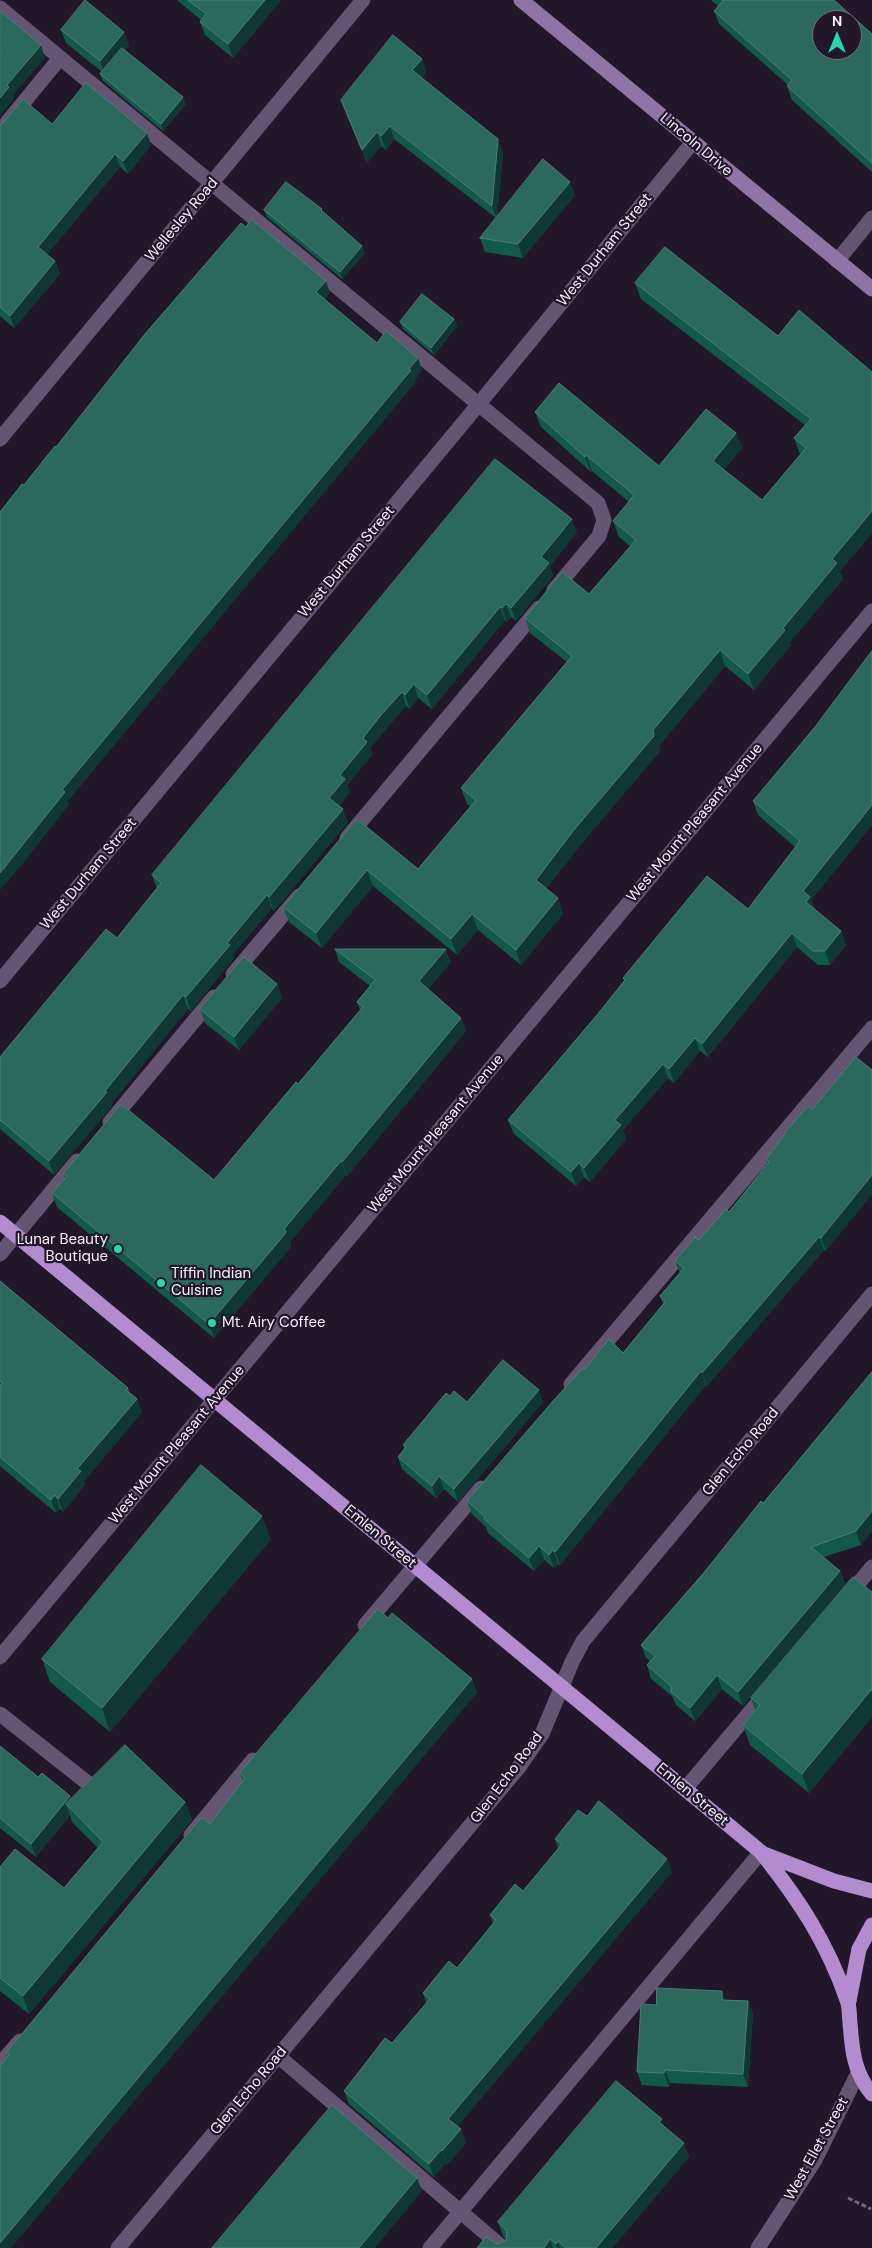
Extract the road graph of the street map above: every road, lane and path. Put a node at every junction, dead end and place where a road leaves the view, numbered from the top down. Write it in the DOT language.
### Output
graph roads {
  1 [pos="363,0"];
  2 [pos="521,0"];
  3 [pos="0,8"];
  4 [pos="60,58"];
  5 [pos="0,131"];
  6 [pos="693,142"];
  7 [pos="212,184"];
  8 [pos="872,218"];
  9 [pos="837,261"];
  10 [pos="872,289"];
  11 [pos="478,404"];
  12 [pos="0,439"];
  13 [pos="872,611"];
  14 [pos="337,850"];
  15 [pos="311,881"];
  16 [pos="0,981"];
  17 [pos="872,1028"];
  18 [pos="100,1133"];
  19 [pos="88,1149"];
  20 [pos="0,1222"];
  21 [pos="16,1235"];
  22 [pos="0,1254"];
  23 [pos="872,1294"];
  24 [pos="558,1398"];
  25 [pos="214,1400"];
  26 [pos="494,1473"];
  27 [pos="415,1566"];
  28 [pos="872,1567"];
  29 [pos="840,1605"];
  30 [pos="353,1640"];
  31 [pos="0,1657"];
  32 [pos="776,1681"];
  33 [pos="561,1687"];
  34 [pos="0,1714"];
  35 [pos="265,1746"];
  36 [pos="94,1788"];
  37 [pos="685,1789"];
  38 [pos="183,1844"];
  39 [pos="761,1852"];
  40 [pos="872,1891"];
  41 [pos="872,1925"];
  42 [pos="848,2003"];
  43 [pos="32,2026"];
  44 [pos="278,2056"];
  45 [pos="0,2064"];
  46 [pos="858,2074"];
  47 [pos="872,2094"];
  48 [pos="848,2198"];
  49 [pos="871,2210"];
  50 [pos="460,2212"];
  51 [pos="118,2248"];
  52 [pos="430,2248"];
  53 [pos="503,2248"];
  54 [pos="758,2248"];
  1 -- 7 [label="street, Wellesley Road"];
  2 -- 6 [label="main road, Lincoln Drive"];
  3 -- 4 [label="street"];
  4 -- 5 [label="street"];
  4 -- 7 [label="street"];
  6 -- 9 [label="main road, Lincoln Drive"];
  6 -- 11 [label="street, West Durham Street"];
  7 -- 11 [label="street"];
  7 -- 12 [label="street, Wellesley Road"];
  8 -- 9 [label="street"];
  9 -- 10 [label="main road, Lincoln Drive"];
  11 -- 14 [label="street"];
  11 -- 16 [label="street, West Durham Street"];
  13 -- 25 [label="street, West Mount Pleasant Avenue"];
  15 -- 18 [label="street"];
  17 -- 24 [label="street"];
  19 -- 21 [label="street"];
  20 -- 21 [label="main road, Emlen Street"];
  21 -- 22 [label="street"];
  21 -- 25 [label="main road, Emlen Street"];
  23 -- 33 [label="street, Glen Echo Road"];
  25 -- 27 [label="main road, Emlen Street"];
  25 -- 31 [label="street, West Mount Pleasant Avenue"];
  26 -- 27 [label="street"];
  27 -- 30 [label="street"];
  27 -- 33 [label="main road, Emlen Street"];
  28 -- 29 [label="street"];
  32 -- 37 [label="street"];
  33 -- 37 [label="main road, Emlen Street"];
  33 -- 44 [label="street, Glen Echo Road"];
  34 -- 36 [label="street"];
  35 -- 38 [label="street"];
  37 -- 39 [label="main road, Emlen Street"];
  39 -- 40 [label="main road, Emlen Street"];
  39 -- 42 [label="main road, Emlen Street"];
  39 -- 50 [label="street"];
  41 -- 42 [label="main road"];
  42 -- 46 [label="main road, Emlen Street"];
  43 -- 45 [label="street"];
  44 -- 50 [label="street"];
  44 -- 51 [label="street, Glen Echo Road"];
  46 -- 47 [label="main road, Emlen Street"];
  46 -- 54 [label="street, West Ellet Street"];
  48 -- 49 [label="path"];
  50 -- 52 [label="street"];
  50 -- 53 [label="street"];
}
